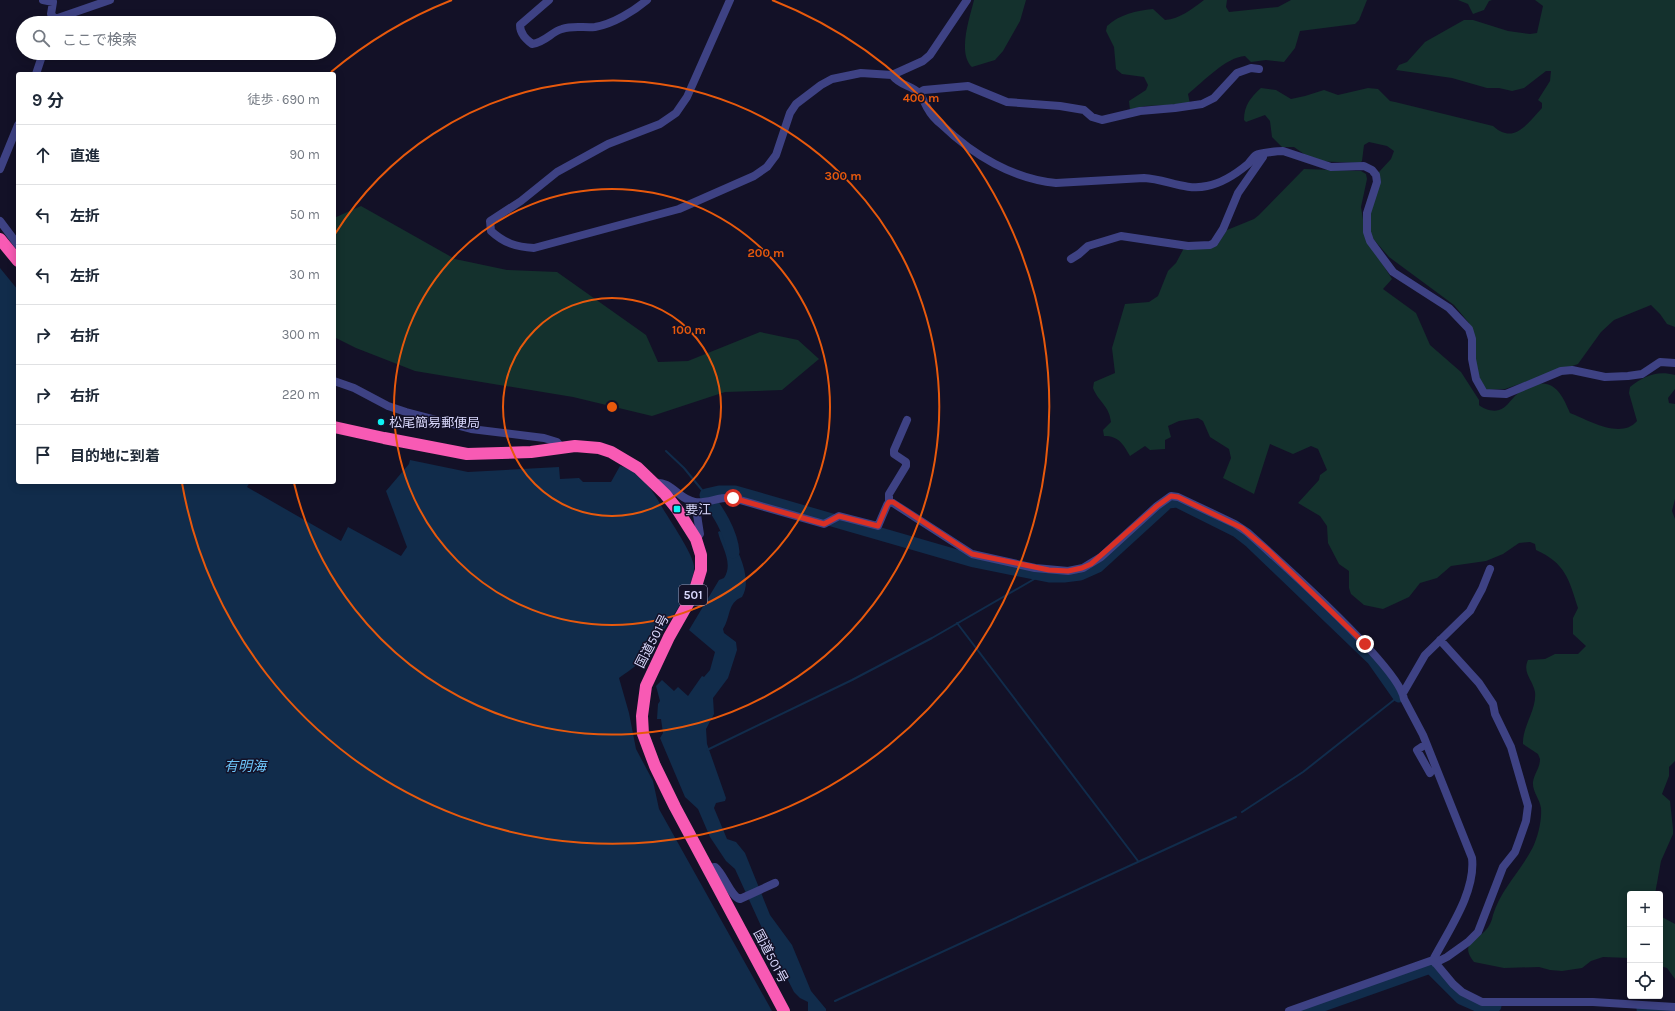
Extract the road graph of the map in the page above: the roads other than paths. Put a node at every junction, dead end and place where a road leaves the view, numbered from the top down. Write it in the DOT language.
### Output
graph roads {
  1 [pos="43,0"];
  2 [pos="110,0"];
  3 [pos="549,0"];
  4 [pos="647,0"];
  5 [pos="730,0"];
  6 [pos="967,0"];
  7 [pos="53,1"];
  8 [pos="52,16"];
  9 [pos="67,16"];
  10 [pos="41,60"];
  11 [pos="1258,69"];
  12 [pos="37,72"];
  13 [pos="892,75"];
  14 [pos="919,93"];
  15 [pos="16,130"];
  16 [pos="1262,155"];
  17 [pos="0,170"];
  18 [pos="0,221"];
  19 [pos="0,239"];
  20 [pos="16,242"];
  21 [pos="16,259"];
  22 [pos="1071,259"];
  23 [pos="1675,363"];
  24 [pos="336,382"];
  25 [pos="907,420"];
  26 [pos="336,427"];
  27 [pos="561,447"];
  28 [pos="654,483"];
  29 [pos="699,502"];
  30 [pos="889,502"];
  31 [pos="696,539"];
  32 [pos="1490,570"];
  33 [pos="1440,640"];
  34 [pos="1403,693"];
  35 [pos="1426,744"];
  36 [pos="1430,773"];
  37 [pos="707,868"];
  38 [pos="775,883"];
  39 [pos="1434,962"];
  40 [pos="1675,1007"];
  41 [pos="1301,1009"];
  42 [pos="784,1011"];
  43 [pos="1289,1011"];
  1 -- 7 [label="street"];
  2 -- 9 [label="street"];
  3 -- 4 [label="street"];
  5 -- 13 [label="street"];
  6 -- 13 [label="street"];
  7 -- 8 [label="street"];
  10 -- 12 [label="street"];
  11 -- 14 [label="street"];
  13 -- 14 [label="street"];
  14 -- 16 [label="street"];
  15 -- 17 [label="street"];
  16 -- 22 [label="street"];
  16 -- 23 [label="street"];
  18 -- 20 [label="street"];
  19 -- 21 [label="highway"];
  24 -- 27 [label="street"];
  25 -- 30 [label="street"];
  26 -- 27 [label="highway, 国道501号 / 501"];
  27 -- 28 [label="highway, 国道501号 / 501"];
  28 -- 29 [label="street"];
  28 -- 31 [label="highway, 国道501号 / 501"];
  29 -- 30 [label="street"];
  29 -- 31 [label="street"];
  30 -- 34 [label="street"];
  31 -- 37 [label="highway, 国道501号 / 501"];
  32 -- 33 [label="street"];
  33 -- 34 [label="street"];
  33 -- 39 [label="street"];
  34 -- 35 [label="street"];
  35 -- 36 [label="street"];
  35 -- 39 [label="street"];
  37 -- 38 [label="street"];
  37 -- 42 [label="highway, 国道501号 / 501"];
  39 -- 40 [label="street"];
  39 -- 41 [label="street"];
  41 -- 43 [label="street"];
}
